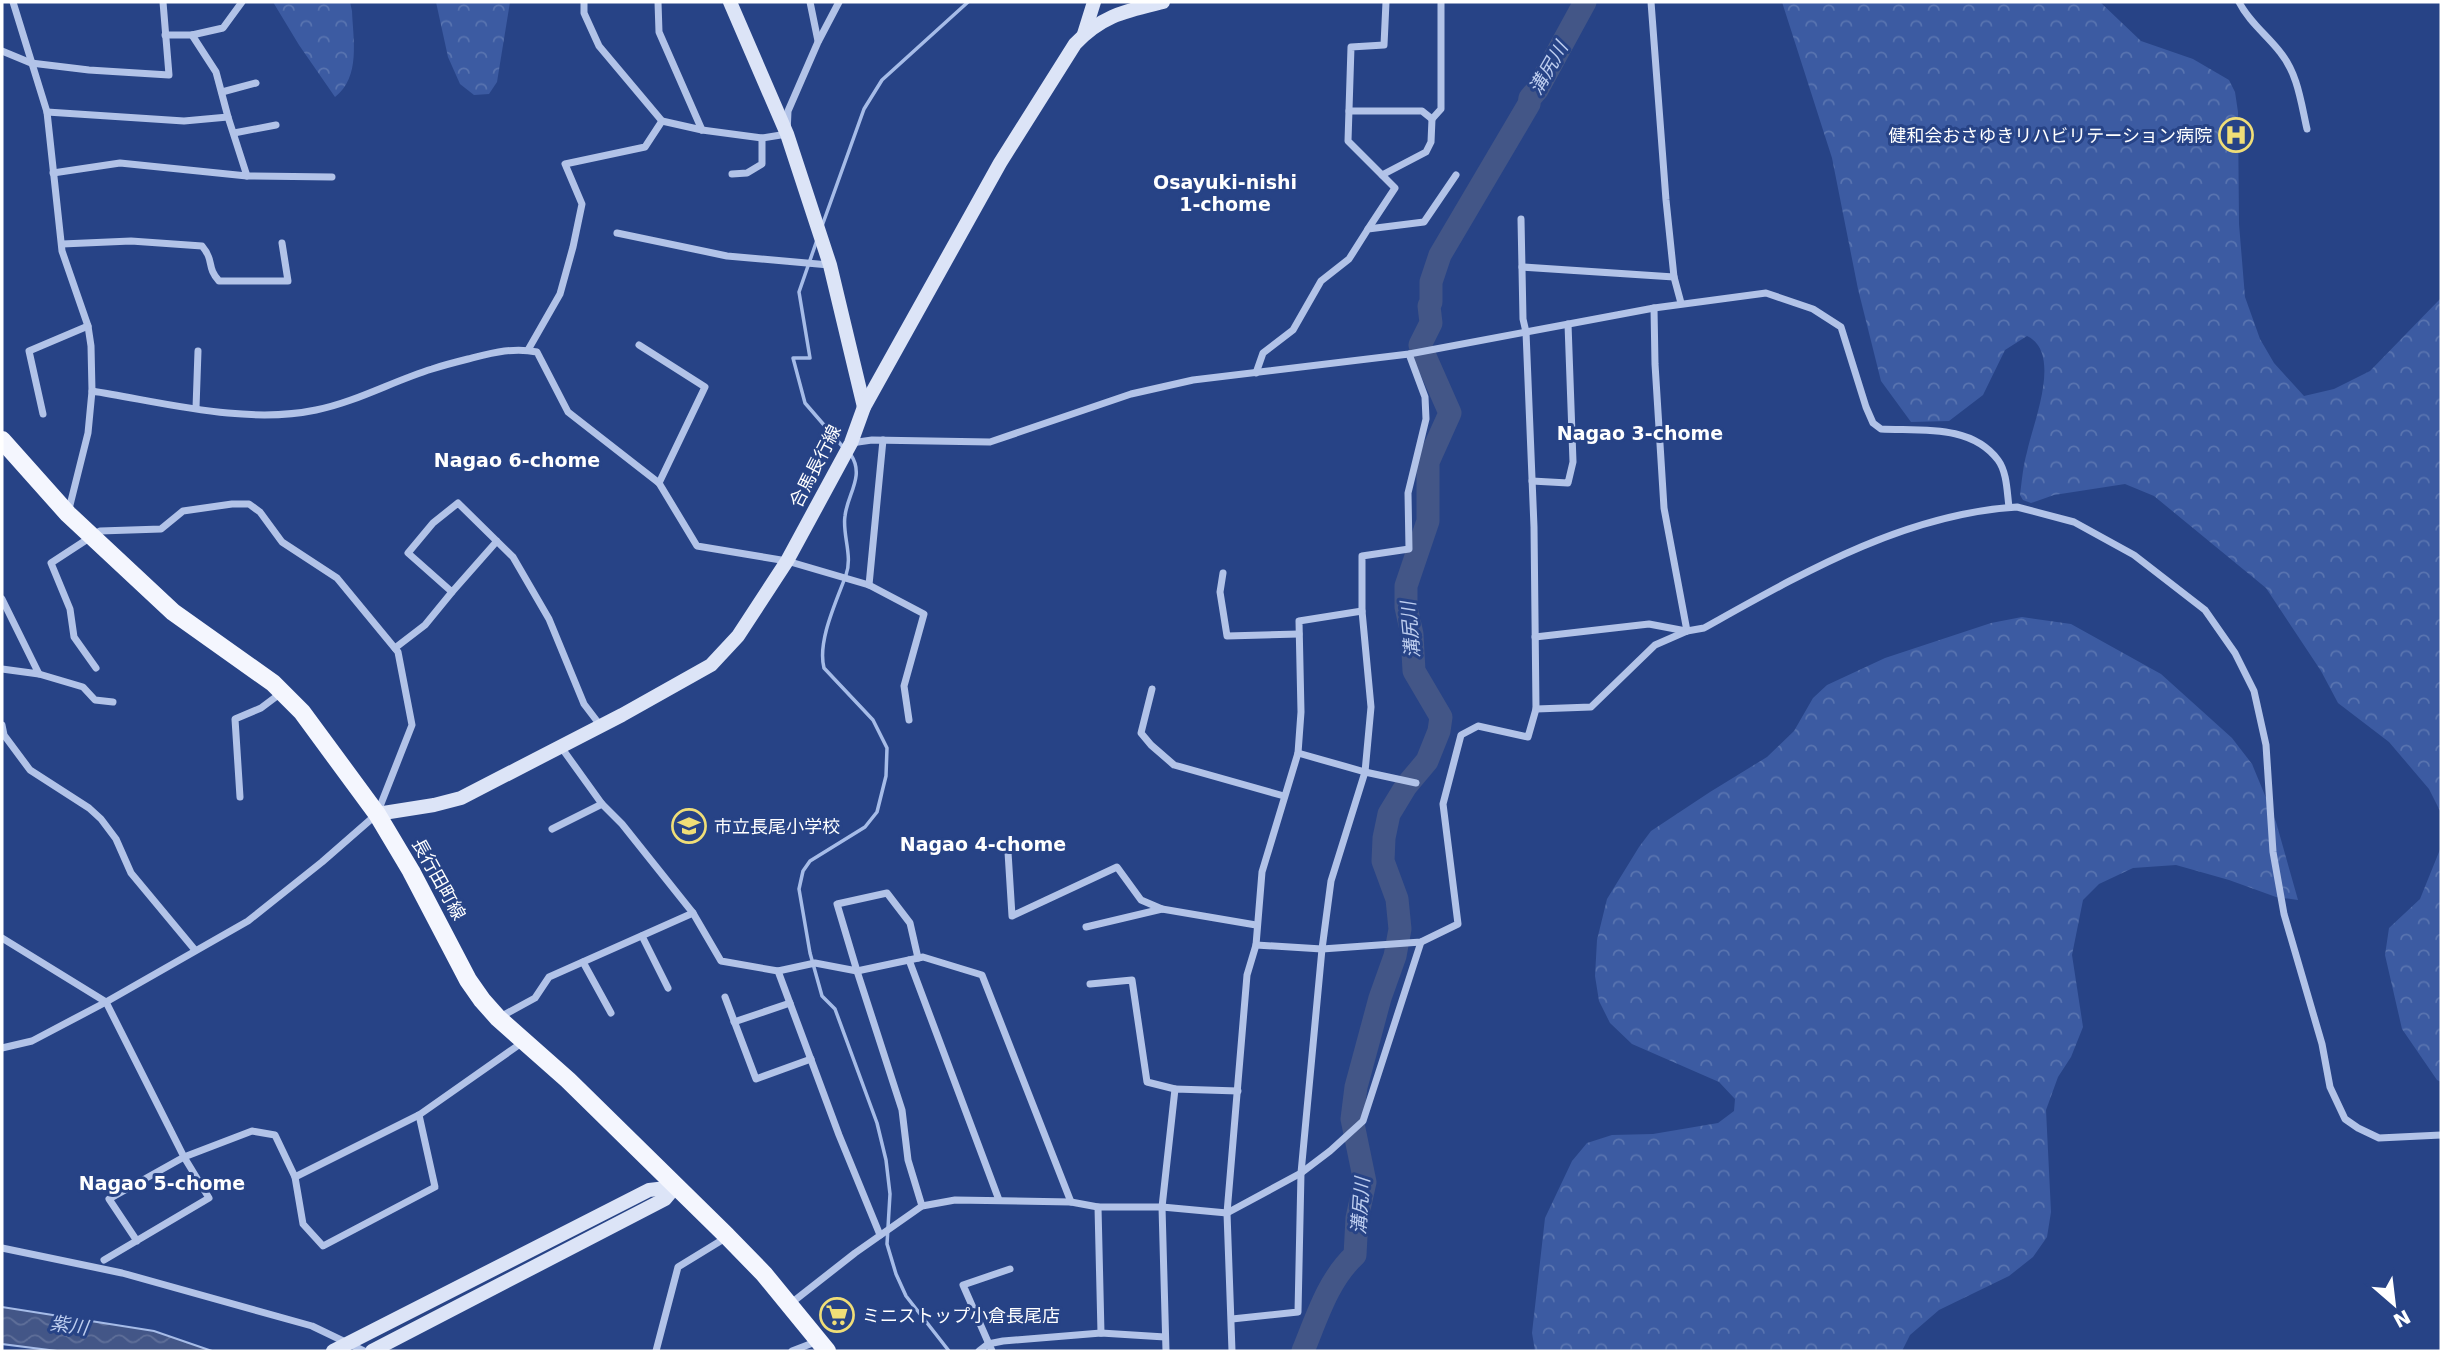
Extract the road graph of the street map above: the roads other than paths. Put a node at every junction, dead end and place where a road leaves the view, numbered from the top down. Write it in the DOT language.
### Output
graph roads {
  1 [pos="13,2"];
  2 [pos="163,2"];
  3 [pos="242,2"];
  4 [pos="583,2"];
  5 [pos="658,2"];
  6 [pos="730,2"];
  7 [pos="810,2"];
  8 [pos="839,2"];
  9 [pos="1094,2"];
  10 [pos="1163,2"];
  11 [pos="1386,2"];
  12 [pos="1441,2"];
  13 [pos="1651,2"];
  14 [pos="2239,2"];
  15 [pos="1084,34"];
  16 [pos="165,35"];
  17 [pos="192,35"];
  18 [pos="818,42"];
  19 [pos="2,51"];
  20 [pos="31,63"];
  21 [pos="256,83"];
  22 [pos="222,92"];
  23 [pos="1349,111"];
  24 [pos="47,112"];
  25 [pos="228,117"];
  26 [pos="1432,119"];
  27 [pos="662,121"];
  28 [pos="276,125"];
  29 [pos="2307,129"];
  30 [pos="702,130"];
  31 [pos="234,133"];
  32 [pos="787,134"];
  33 [pos="762,138"];
  34 [pos="53,173"];
  35 [pos="732,174"];
  36 [pos="1382,175"];
  37 [pos="1456,175"];
  38 [pos="247,176"];
  39 [pos="332,177"];
  40 [pos="1521,219"];
  41 [pos="1368,229"];
  42 [pos="617,233"];
  43 [pos="282,243"];
  44 [pos="62,244"];
  45 [pos="830,265"];
  46 [pos="1522,267"];
  47 [pos="1674,276"];
  48 [pos="1681,303"];
  49 [pos="1654,307"];
  50 [pos="1568,324"];
  51 [pos="88,326"];
  52 [pos="1527,332"];
  53 [pos="639,345"];
  54 [pos="528,350"];
  55 [pos="198,351"];
  56 [pos="1409,354"];
  57 [pos="1256,373"];
  58 [pos="92,391"];
  59 [pos="864,407"];
  60 [pos="196,408"];
  61 [pos="43,415"];
  62 [pos="2,440"];
  63 [pos="883,440"];
  64 [pos="851,443"];
  65 [pos="1532,481"];
  66 [pos="659,483"];
  67 [pos="2009,507"];
  68 [pos="68,513"];
  69 [pos="92,537"];
  70 [pos="497,541"];
  71 [pos="786,561"];
  72 [pos="1223,573"];
  73 [pos="869,585"];
  74 [pos="452,592"];
  75 [pos="2,599"];
  76 [pos="1362,611"];
  77 [pos="1687,631"];
  78 [pos="1299,634"];
  79 [pos="1535,637"];
  80 [pos="395,648"];
  81 [pos="96,668"];
  82 [pos="2,669"];
  83 [pos="39,674"];
  84 [pos="1152,689"];
  85 [pos="282,692"];
  86 [pos="113,702"];
  87 [pos="1536,709"];
  88 [pos="909,720"];
  89 [pos="2,726"];
  90 [pos="601,726"];
  91 [pos="560,747"];
  92 [pos="1298,753"];
  93 [pos="1365,772"];
  94 [pos="1416,783"];
  95 [pos="1284,796"];
  96 [pos="240,797"];
  97 [pos="602,804"];
  98 [pos="377,814"];
  99 [pos="552,829"];
  100 [pos="1008,852"];
  101 [pos="1163,909"];
  102 [pos="694,914"];
  103 [pos="1256,925"];
  104 [pos="1086,927"];
  105 [pos="642,936"];
  106 [pos="2,938"];
  107 [pos="1421,943"];
  108 [pos="1256,945"];
  109 [pos="1321,949"];
  110 [pos="195,950"];
  111 [pos="918,958"];
  112 [pos="909,960"];
  113 [pos="583,962"];
  114 [pos="778,971"];
  115 [pos="857,971"];
  116 [pos="1090,984"];
  117 [pos="668,988"];
  118 [pos="724,997"];
  119 [pos="106,1002"];
  120 [pos="790,1003"];
  121 [pos="611,1013"];
  122 [pos="498,1018"];
  123 [pos="734,1022"];
  124 [pos="525,1041"];
  125 [pos="2,1048"];
  126 [pos="811,1059"];
  127 [pos="1175,1089"];
  128 [pos="1238,1091"];
  129 [pos="419,1115"];
  130 [pos="2441,1135"];
  131 [pos="184,1157"];
  132 [pos="1301,1173"];
  133 [pos="295,1177"];
  134 [pos="675,1186"];
  135 [pos="999,1200"];
  136 [pos="1071,1202"];
  137 [pos="922,1206"];
  138 [pos="1098,1207"];
  139 [pos="1162,1207"];
  140 [pos="1227,1213"];
  141 [pos="880,1235"];
  142 [pos="727,1236"];
  143 [pos="137,1241"];
  144 [pos="2,1248"];
  145 [pos="104,1260"];
  146 [pos="1010,1269"];
  147 [pos="790,1304"];
  148 [pos="1232,1319"];
  149 [pos="1101,1333"];
  150 [pos="1165,1337"];
  151 [pos="823,1346"];
  152 [pos="340,1348"];
  153 [pos="990,1348"];
  154 [pos="363,1351"];
  155 [pos="372,1351"];
  156 [pos="656,1351"];
  157 [pos="792,1351"];
  158 [pos="979,1351"];
  159 [pos="1166,1351"];
  160 [pos="1232,1351"];
  1 -- 20 [label="street"];
  2 -- 16 [label="street"];
  3 -- 17 [label="street"];
  4 -- 27 [label="street"];
  5 -- 30 [label="street"];
  6 -- 32 [label="main road"];
  7 -- 18 [label="street"];
  8 -- 18 [label="street"];
  9 -- 15 [label="main road"];
  10 -- 15 [label="main road, 合馬長行線"];
  11 -- 23 [label="street"];
  12 -- 26 [label="street"];
  13 -- 47 [label="street"];
  14 -- 29 [label="street"];
  15 -- 59 [label="main road, 合馬長行線"];
  16 -- 17 [label="street"];
  16 -- 20 [label="street"];
  17 -- 22 [label="street"];
  18 -- 32 [label="street"];
  19 -- 20 [label="street"];
  20 -- 24 [label="street"];
  21 -- 22 [label="street"];
  22 -- 25 [label="street"];
  23 -- 26 [label="street"];
  23 -- 36 [label="street"];
  24 -- 25 [label="street"];
  24 -- 34 [label="street"];
  25 -- 31 [label="street"];
  26 -- 36 [label="street"];
  27 -- 30 [label="street"];
  27 -- 54 [label="street"];
  28 -- 31 [label="street"];
  30 -- 33 [label="street"];
  31 -- 38 [label="street"];
  32 -- 33 [label="street"];
  32 -- 45 [label="main road"];
  33 -- 35 [label="street"];
  34 -- 38 [label="street"];
  34 -- 44 [label="street"];
  36 -- 41 [label="street"];
  37 -- 41 [label="street"];
  38 -- 39 [label="street"];
  40 -- 46 [label="street"];
  41 -- 57 [label="street"];
  42 -- 45 [label="street"];
  43 -- 44 [label="street"];
  44 -- 51 [label="street"];
  45 -- 59 [label="main road"];
  46 -- 47 [label="street"];
  46 -- 52 [label="street"];
  47 -- 48 [label="street"];
  48 -- 49 [label="street"];
  48 -- 67 [label="street"];
  49 -- 50 [label="street"];
  49 -- 77 [label="street"];
  50 -- 52 [label="street"];
  50 -- 65 [label="street"];
  51 -- 58 [label="street"];
  51 -- 61 [label="street"];
  52 -- 56 [label="street"];
  52 -- 65 [label="street"];
  53 -- 66 [label="street"];
  54 -- 60 [label="street"];
  54 -- 66 [label="street"];
  55 -- 60 [label="street"];
  56 -- 57 [label="street"];
  56 -- 76 [label="street"];
  57 -- 63 [label="street"];
  58 -- 60 [label="street"];
  58 -- 68 [label="street"];
  59 -- 64 [label="main road, 合馬長行線"];
  62 -- 68 [label="main road, 長行田町線"];
  63 -- 64 [label="street"];
  63 -- 73 [label="street"];
  64 -- 71 [label="main road, 合馬長行線"];
  65 -- 79 [label="street"];
  66 -- 71 [label="street"];
  67 -- 77 [label="street"];
  67 -- 130 [label="street"];
  68 -- 69 [label="main road, 長行田町線"];
  69 -- 80 [label="street"];
  69 -- 81 [label="street"];
  69 -- 85 [label="main road, 長行田町線"];
  70 -- 74 [label="street"];
  70 -- 74 [label="street"];
  70 -- 90 [label="street"];
  71 -- 73 [label="street"];
  71 -- 90 [label="main road, 合馬長行線"];
  72 -- 78 [label="street"];
  73 -- 88 [label="street"];
  74 -- 80 [label="street"];
  75 -- 83 [label="street"];
  76 -- 78 [label="street"];
  76 -- 93 [label="street"];
  77 -- 79 [label="street"];
  77 -- 87 [label="street"];
  78 -- 92 [label="street"];
  79 -- 87 [label="street"];
  80 -- 98 [label="street"];
  82 -- 83 [label="street"];
  83 -- 86 [label="street"];
  84 -- 95 [label="street"];
  85 -- 96 [label="street"];
  85 -- 98 [label="main road, 長行田町線"];
  87 -- 107 [label="street"];
  89 -- 110 [label="street"];
  90 -- 91 [label="main road, 合馬長行線"];
  91 -- 97 [label="street"];
  91 -- 98 [label="main road, 合馬長行線"];
  92 -- 93 [label="street"];
  92 -- 95 [label="street"];
  93 -- 94 [label="street"];
  93 -- 109 [label="street"];
  95 -- 103 [label="street"];
  97 -- 99 [label="street"];
  97 -- 102 [label="street"];
  98 -- 110 [label="street"];
  98 -- 122 [label="main road, 長行田町線"];
  100 -- 101 [label="street"];
  101 -- 103 [label="street"];
  101 -- 104 [label="street"];
  102 -- 105 [label="street"];
  102 -- 114 [label="street"];
  103 -- 108 [label="street"];
  105 -- 113 [label="street"];
  105 -- 117 [label="street"];
  106 -- 119 [label="street"];
  107 -- 109 [label="street"];
  107 -- 132 [label="street"];
  108 -- 109 [label="street"];
  108 -- 128 [label="street"];
  109 -- 132 [label="street"];
  110 -- 119 [label="street"];
  111 -- 112 [label="street"];
  111 -- 115 [label="street"];
  111 -- 136 [label="street"];
  112 -- 115 [label="street"];
  112 -- 135 [label="street"];
  113 -- 121 [label="street"];
  113 -- 122 [label="street"];
  114 -- 115 [label="street"];
  114 -- 120 [label="street"];
  115 -- 137 [label="street"];
  116 -- 127 [label="street"];
  118 -- 123 [label="street"];
  119 -- 125 [label="street"];
  119 -- 131 [label="street"];
  120 -- 123 [label="street"];
  120 -- 126 [label="street"];
  122 -- 124 [label="main road, 長行田町線"];
  123 -- 126 [label="street"];
  124 -- 129 [label="street"];
  124 -- 134 [label="main road, 長行田町線"];
  126 -- 141 [label="street"];
  127 -- 128 [label="street"];
  127 -- 139 [label="street"];
  128 -- 140 [label="street"];
  129 -- 133 [label="street"];
  129 -- 133 [label="street"];
  131 -- 133 [label="street"];
  131 -- 143 [label="street"];
  131 -- 143 [label="street"];
  132 -- 140 [label="street"];
  132 -- 148 [label="street"];
  134 -- 142 [label="main road, 長行田町線"];
  134 -- 152 [label="main road"];
  134 -- 155 [label="main road"];
  135 -- 136 [label="street"];
  135 -- 137 [label="street"];
  136 -- 138 [label="street"];
  137 -- 141 [label="street"];
  138 -- 139 [label="street"];
  138 -- 149 [label="street"];
  139 -- 140 [label="street"];
  139 -- 150 [label="street"];
  140 -- 148 [label="street"];
  141 -- 147 [label="street"];
  142 -- 147 [label="main road, 長行田町線"];
  142 -- 156 [label="street"];
  143 -- 145 [label="street"];
  144 -- 152 [label="street"];
  146 -- 153 [label="street"];
  147 -- 151 [label="main road, 長行田町線"];
  148 -- 160 [label="street"];
  149 -- 150 [label="street"];
  149 -- 153 [label="street"];
  150 -- 159 [label="street"];
  151 -- 157 [label="street"];
  152 -- 154 [label="street"];
  153 -- 158 [label="street"];
}
